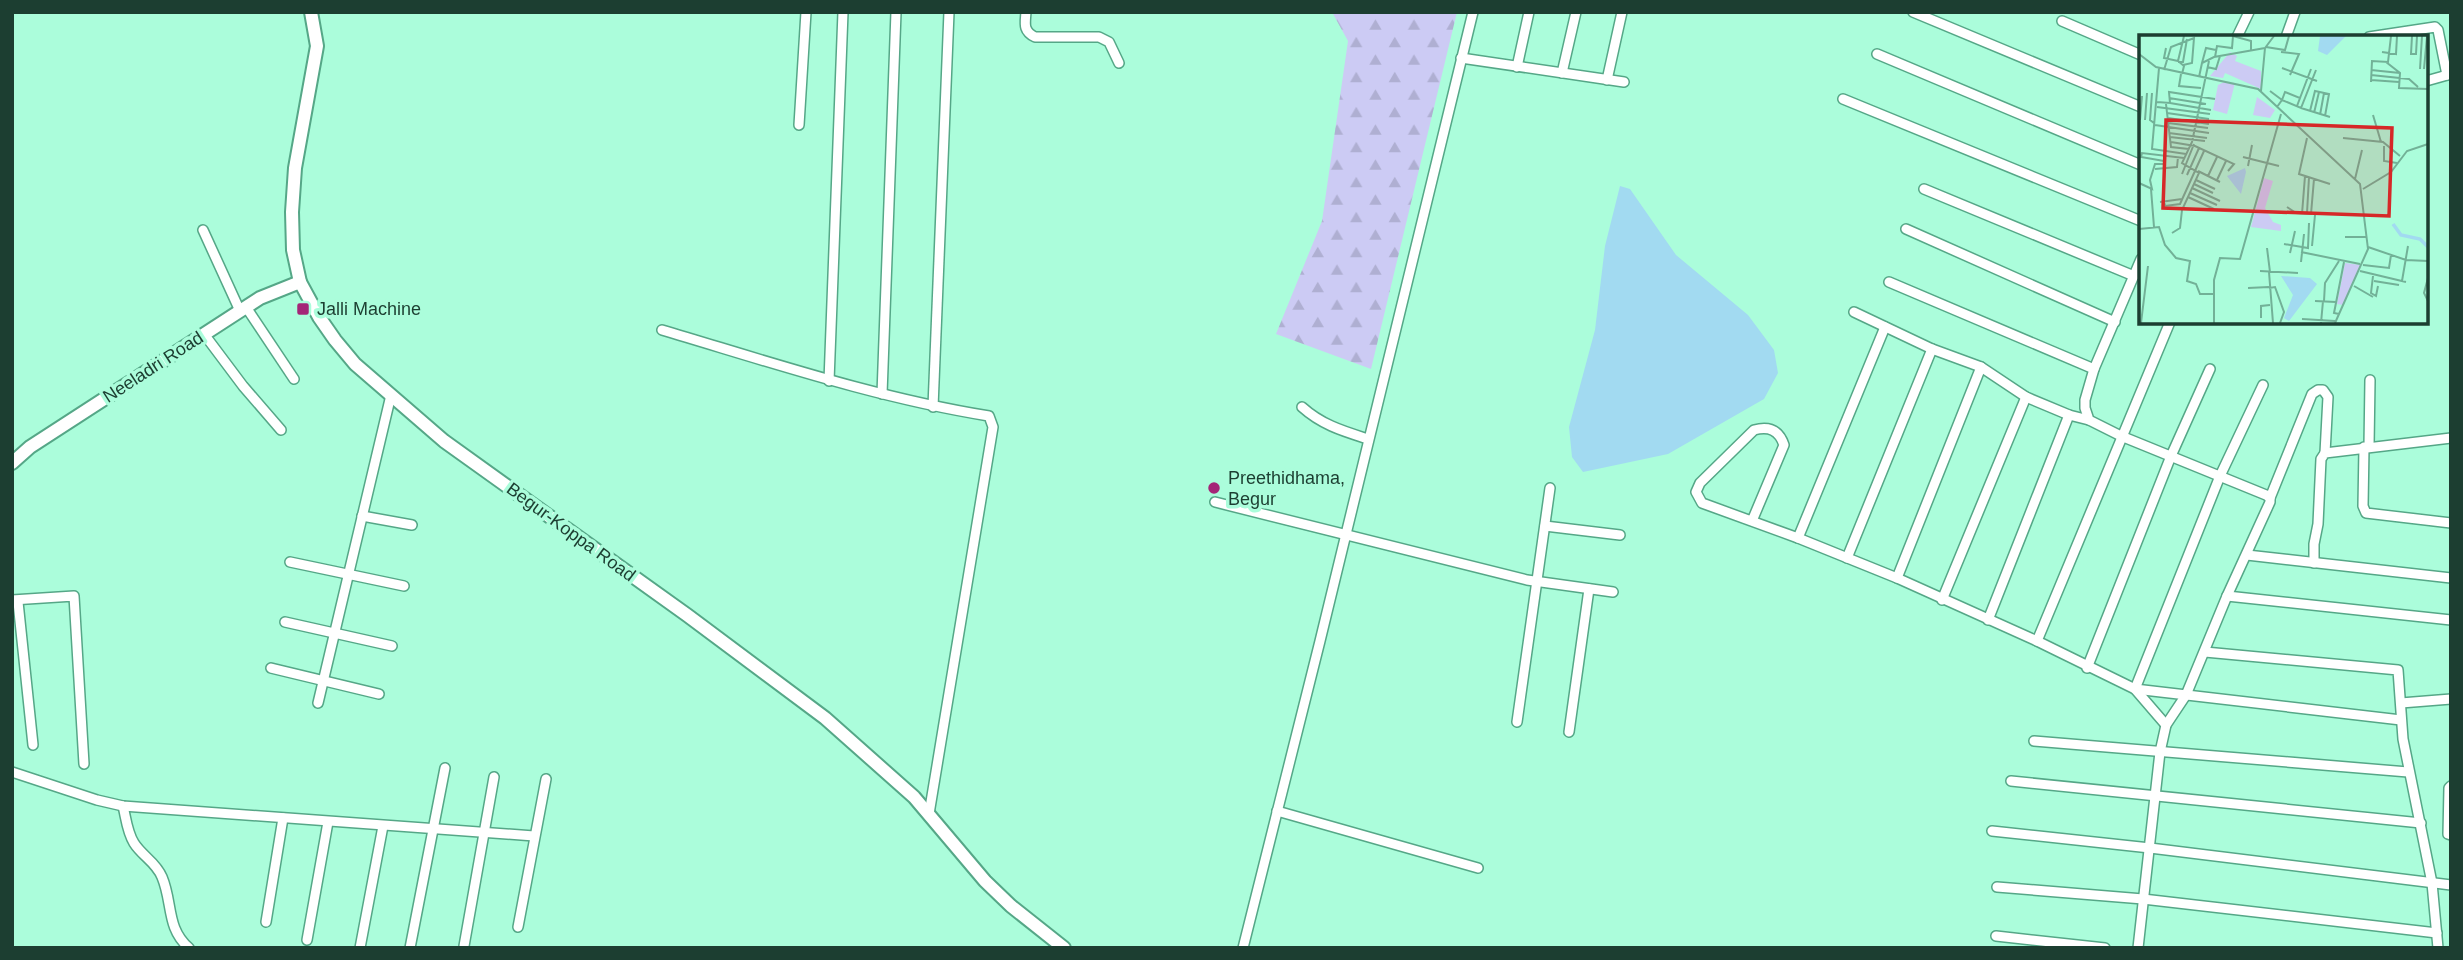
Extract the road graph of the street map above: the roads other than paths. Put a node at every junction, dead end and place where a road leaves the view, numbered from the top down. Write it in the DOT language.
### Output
graph roads {
  1 [pos="311,12"];
  2 [pos="806,12"];
  3 [pos="843,12"];
  4 [pos="896,12"];
  5 [pos="949,12"];
  6 [pos="1026,12"];
  7 [pos="1473,12"];
  8 [pos="1529,12"];
  9 [pos="1576,12"];
  10 [pos="1622,12"];
  11 [pos="1913,12"];
  12 [pos="2249,12"];
  13 [pos="2295,12"];
  14 [pos="2062,21"];
  15 [pos="2238,35"];
  16 [pos="2287,35"];
  17 [pos="2382,35"];
  18 [pos="1877,54"];
  19 [pos="2139,54"];
  20 [pos="1461,58"];
  21 [pos="1119,63"];
  22 [pos="1517,66"];
  23 [pos="1562,73"];
  24 [pos="2449,75"];
  25 [pos="1607,80"];
  26 [pos="2428,81"];
  27 [pos="1624,82"];
  28 [pos="1843,99"];
  29 [pos="2139,106"];
  30 [pos="799,125"];
  31 [pos="2139,163"];
  32 [pos="1924,189"];
  33 [pos="2139,219"];
  34 [pos="1906,229"];
  35 [pos="203,230"];
  36 [pos="2139,264"];
  37 [pos="2134,276"];
  38 [pos="300,282"];
  39 [pos="1889,282"];
  40 [pos="243,309"];
  41 [pos="1854,312"];
  42 [pos="2115,321"];
  43 [pos="2169,324"];
  44 [pos="1885,327"];
  45 [pos="662,330"];
  46 [pos="204,334"];
  47 [pos="1932,349"];
  48 [pos="1981,367"];
  49 [pos="2094,369"];
  50 [pos="2210,369"];
  51 [pos="294,379"];
  52 [pos="2370,380"];
  53 [pos="829,381"];
  54 [pos="2263,385"];
  55 [pos="882,394"];
  56 [pos="391,395"];
  57 [pos="2026,397"];
  58 [pos="933,407"];
  59 [pos="1302,407"];
  60 [pos="2069,415"];
  61 [pos="2089,420"];
  62 [pos="281,430"];
  63 [pos="2121,436"];
  64 [pos="2451,438"];
  65 [pos="1368,439"];
  66 [pos="2367,447"];
  67 [pos="2325,453"];
  68 [pos="2171,456"];
  69 [pos="12,463"];
  70 [pos="2220,476"];
  71 [pos="1550,488"];
  72 [pos="2270,498"];
  73 [pos="1214,502"];
  74 [pos="362,516"];
  75 [pos="1752,521"];
  76 [pos="2451,523"];
  77 [pos="412,525"];
  78 [pos="1545,526"];
  79 [pos="1346,533"];
  80 [pos="1620,535"];
  81 [pos="1798,538"];
  82 [pos="2247,555"];
  83 [pos="1847,558"];
  84 [pos="290,562"];
  85 [pos="2314,562"];
  86 [pos="349,575"];
  87 [pos="2451,578"];
  88 [pos="1897,579"];
  89 [pos="1537,583"];
  90 [pos="404,586"];
  91 [pos="1589,589"];
  92 [pos="1613,592"];
  93 [pos="2227,596"];
  94 [pos="1942,600"];
  95 [pos="15,601"];
  96 [pos="1988,620"];
  97 [pos="2451,620"];
  98 [pos="285,622"];
  99 [pos="335,634"];
  100 [pos="2037,641"];
  101 [pos="392,646"];
  102 [pos="2205,652"];
  103 [pos="271,668"];
  104 [pos="2087,668"];
  105 [pos="323,682"];
  106 [pos="2135,689"];
  107 [pos="379,694"];
  108 [pos="2186,695"];
  109 [pos="2451,699"];
  110 [pos="318,703"];
  111 [pos="2401,703"];
  112 [pos="2401,720"];
  113 [pos="1517,722"];
  114 [pos="2166,726"];
  115 [pos="1569,732"];
  116 [pos="2034,741"];
  117 [pos="33,745"];
  118 [pos="2160,752"];
  119 [pos="84,764"];
  120 [pos="445,768"];
  121 [pos="12,772"];
  122 [pos="2408,772"];
  123 [pos="494,777"];
  124 [pos="546,779"];
  125 [pos="2011,781"];
  126 [pos="2451,786"];
  127 [pos="2157,797"];
  128 [pos="123,806"];
  129 [pos="1277,811"];
  130 [pos="929,814"];
  131 [pos="283,818"];
  132 [pos="328,822"];
  133 [pos="2421,823"];
  134 [pos="383,826"];
  135 [pos="433,829"];
  136 [pos="1992,831"];
  137 [pos="483,833"];
  138 [pos="2451,835"];
  139 [pos="534,836"];
  140 [pos="2150,848"];
  141 [pos="1478,868"];
  142 [pos="2432,883"];
  143 [pos="2451,885"];
  144 [pos="1997,887"];
  145 [pos="2143,899"];
  146 [pos="266,922"];
  147 [pos="518,927"];
  148 [pos="2437,933"];
  149 [pos="1996,936"];
  150 [pos="307,940"];
  151 [pos="464,946"];
  152 [pos="189,948"];
  153 [pos="360,948"];
  154 [pos="410,948"];
  155 [pos="1064,948"];
  156 [pos="1243,948"];
  157 [pos="2105,948"];
  158 [pos="2138,948"];
  159 [pos="2438,948"];
  1 -- 38 [label="main road, Begur-Koppa Road"];
  2 -- 30 [label="street"];
  3 -- 53 [label="street"];
  4 -- 55 [label="street"];
  5 -- 58 [label="street"];
  6 -- 21 [label="street"];
  7 -- 20 [label="street"];
  8 -- 22 [label="street"];
  9 -- 23 [label="street"];
  10 -- 25 [label="street"];
  11 -- 29 [label="street"];
  12 -- 15 [label="street"];
  13 -- 16 [label="street"];
  14 -- 19 [label="street"];
  17 -- 24 [label="street"];
  18 -- 31 [label="street"];
  20 -- 22 [label="street"];
  20 -- 65 [label="street"];
  22 -- 23 [label="street"];
  23 -- 25 [label="street"];
  24 -- 26 [label="street"];
  25 -- 27 [label="street"];
  28 -- 33 [label="street"];
  32 -- 37 [label="street"];
  34 -- 42 [label="street"];
  35 -- 40 [label="street"];
  36 -- 37 [label="street"];
  37 -- 42 [label="street"];
  38 -- 40 [label="main road, Neeladri Road"];
  38 -- 56 [label="main road, Begur-Koppa Road"];
  39 -- 49 [label="street"];
  40 -- 46 [label="main road, Neeladri Road"];
  40 -- 51 [label="street"];
  41 -- 44 [label="street"];
  42 -- 49 [label="street"];
  43 -- 63 [label="street"];
  44 -- 47 [label="street"];
  44 -- 81 [label="street"];
  45 -- 53 [label="street"];
  46 -- 62 [label="street"];
  46 -- 69 [label="main road, Neeladri Road"];
  47 -- 48 [label="street"];
  47 -- 83 [label="street"];
  48 -- 57 [label="street"];
  48 -- 88 [label="street"];
  49 -- 61 [label="street"];
  50 -- 68 [label="street"];
  52 -- 66 [label="street"];
  53 -- 55 [label="street"];
  54 -- 70 [label="street"];
  55 -- 58 [label="street"];
  56 -- 74 [label="street"];
  56 -- 130 [label="main road, Begur-Koppa Road"];
  57 -- 60 [label="street"];
  57 -- 94 [label="street"];
  58 -- 130 [label="street"];
  59 -- 65 [label="street"];
  60 -- 61 [label="street"];
  60 -- 96 [label="street"];
  61 -- 63 [label="street"];
  63 -- 68 [label="street"];
  63 -- 100 [label="street"];
  64 -- 66 [label="street"];
  65 -- 79 [label="street"];
  66 -- 67 [label="street"];
  66 -- 76 [label="street"];
  67 -- 72 [label="street"];
  67 -- 85 [label="street"];
  68 -- 70 [label="street"];
  68 -- 104 [label="street"];
  70 -- 72 [label="street"];
  70 -- 106 [label="street"];
  71 -- 78 [label="street"];
  72 -- 82 [label="street"];
  73 -- 79 [label="street"];
  74 -- 77 [label="street"];
  74 -- 86 [label="street"];
  75 -- 75 [label="street"];
  75 -- 81 [label="street"];
  78 -- 80 [label="street"];
  78 -- 89 [label="street"];
  79 -- 89 [label="street"];
  79 -- 129 [label="street"];
  81 -- 83 [label="street"];
  82 -- 85 [label="street"];
  82 -- 93 [label="street"];
  83 -- 88 [label="street"];
  84 -- 86 [label="street"];
  85 -- 87 [label="street"];
  86 -- 90 [label="street"];
  86 -- 99 [label="street"];
  88 -- 94 [label="street"];
  89 -- 91 [label="street"];
  89 -- 113 [label="street"];
  91 -- 92 [label="street"];
  91 -- 115 [label="street"];
  93 -- 97 [label="street"];
  93 -- 102 [label="street"];
  94 -- 96 [label="street"];
  95 -- 117 [label="street"];
  95 -- 119 [label="street"];
  96 -- 100 [label="street"];
  98 -- 99 [label="street"];
  99 -- 101 [label="street"];
  99 -- 105 [label="street"];
  100 -- 104 [label="street"];
  102 -- 108 [label="street"];
  102 -- 111 [label="street"];
  103 -- 105 [label="street"];
  104 -- 106 [label="street"];
  105 -- 107 [label="street"];
  105 -- 110 [label="street"];
  106 -- 108 [label="street"];
  106 -- 114 [label="street"];
  108 -- 112 [label="street"];
  108 -- 114 [label="street"];
  109 -- 111 [label="street"];
  111 -- 112 [label="street"];
  112 -- 122 [label="street"];
  114 -- 118 [label="street"];
  116 -- 118 [label="street"];
  118 -- 122 [label="street"];
  118 -- 127 [label="street"];
  120 -- 135 [label="street"];
  121 -- 128 [label="street"];
  122 -- 133 [label="street"];
  123 -- 137 [label="street"];
  124 -- 139 [label="street"];
  125 -- 127 [label="street"];
  126 -- 138 [label="street"];
  127 -- 133 [label="street"];
  127 -- 140 [label="street"];
  128 -- 131 [label="street"];
  128 -- 152 [label="street"];
  129 -- 141 [label="street"];
  129 -- 156 [label="street"];
  130 -- 155 [label="main road, Begur-Koppa Road"];
  131 -- 132 [label="street"];
  131 -- 146 [label="street"];
  132 -- 134 [label="street"];
  132 -- 150 [label="street"];
  133 -- 142 [label="street"];
  134 -- 135 [label="street"];
  134 -- 153 [label="street"];
  135 -- 137 [label="street"];
  135 -- 154 [label="street"];
  136 -- 140 [label="street"];
  137 -- 139 [label="street"];
  137 -- 151 [label="street"];
  139 -- 147 [label="street"];
  140 -- 142 [label="street"];
  140 -- 145 [label="street"];
  142 -- 143 [label="street"];
  142 -- 148 [label="street"];
  144 -- 145 [label="street"];
  145 -- 148 [label="street"];
  145 -- 158 [label="street"];
  148 -- 159 [label="street"];
  149 -- 157 [label="street"];
}
